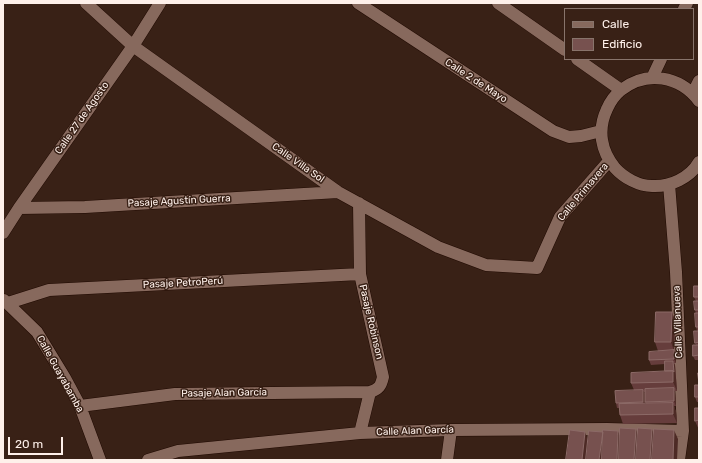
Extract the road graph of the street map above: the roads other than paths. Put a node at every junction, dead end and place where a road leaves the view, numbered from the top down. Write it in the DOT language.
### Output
graph roads {
  1 [pos="86,3"];
  2 [pos="160,3"];
  3 [pos="358,3"];
  4 [pos="498,3"];
  5 [pos="133,46"];
  6 [pos="564,49"];
  7 [pos="578,60"];
  8 [pos="661,60"];
  9 [pos="652,78"];
  10 [pos="699,81"];
  11 [pos="621,90"];
  12 [pos="696,97"];
  13 [pos="601,131"];
  14 [pos="609,160"];
  15 [pos="698,165"];
  16 [pos="669,184"];
  17 [pos="338,192"];
  18 [pos="359,203"];
  19 [pos="19,208"];
  20 [pos="3,233"];
  21 [pos="537,268"];
  22 [pos="360,274"];
  23 [pos="6,301"];
  24 [pos="370,392"];
  25 [pos="80,406"];
  26 [pos="451,430"];
  27 [pos="683,431"];
  28 [pos="360,433"];
  29 [pos="100,460"];
  30 [pos="148,460"];
  31 [pos="447,460"];
  32 [pos="679,460"];
  1 -- 5 [label="street, Calle Villa Sol"];
  2 -- 5 [label="street, Calle 27 de Agosto"];
  3 -- 13 [label="street, Calle 2 de Mayo"];
  4 -- 6 [label="street"];
  5 -- 17 [label="street, Calle Villa Sol"];
  5 -- 19 [label="street, Calle 27 de Agosto"];
  7 -- 11 [label="street"];
  8 -- 9 [label="street"];
  9 -- 11 [label="street"];
  9 -- 12 [label="street"];
  10 -- 12 [label="street"];
  11 -- 13 [label="street"];
  13 -- 14 [label="street"];
  14 -- 16 [label="street"];
  14 -- 21 [label="street, Calle Primavera"];
  15 -- 16 [label="street"];
  16 -- 27 [label="street, Calle Villanueva"];
  17 -- 18 [label="street, Calle Villa Sol"];
  17 -- 19 [label="street, Pasaje Agustín Guerra"];
  18 -- 21 [label="street, Calle Villa Sol"];
  18 -- 22 [label="street, Pasaje Robinson"];
  19 -- 20 [label="street, Calle 27 de Agosto"];
  22 -- 23 [label="street, Pasaje PetroPerú"];
  22 -- 24 [label="street, Pasaje Robinson"];
  23 -- 25 [label="street, Calle Guayabamba"];
  24 -- 25 [label="street, Pasaje Alan García"];
  24 -- 28 [label="street, Pasaje Robinson"];
  25 -- 29 [label="street, Calle Guayabamba"];
  26 -- 27 [label="street, Calle Alan García"];
  26 -- 28 [label="street, Calle Alan García"];
  26 -- 31 [label="street"];
  27 -- 32 [label="street, Calle Villanueva"];
  28 -- 30 [label="street, Calle Alan García"];
}
